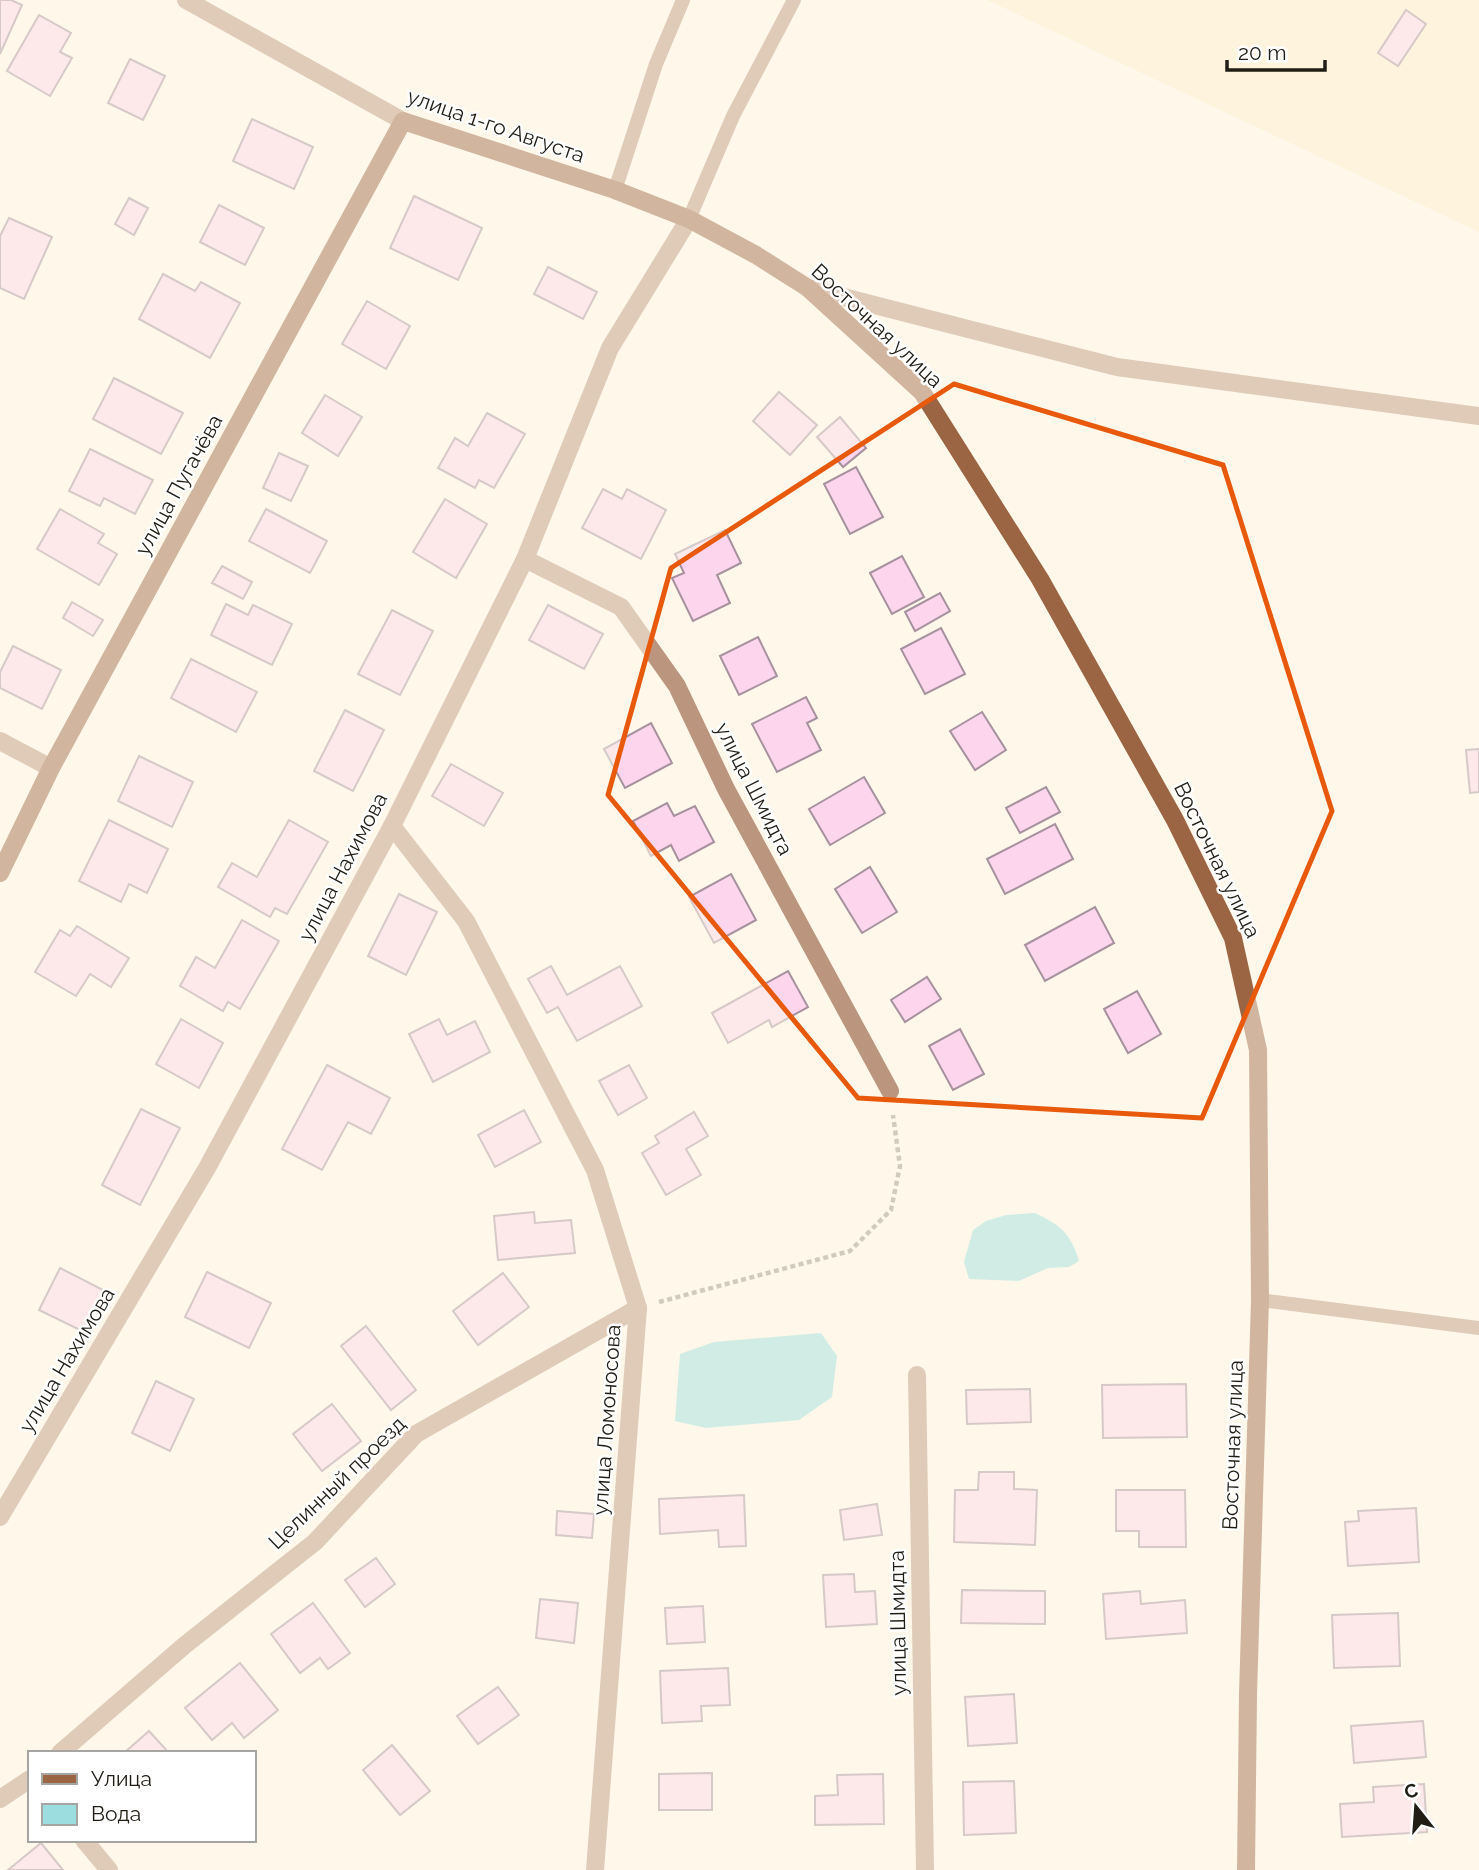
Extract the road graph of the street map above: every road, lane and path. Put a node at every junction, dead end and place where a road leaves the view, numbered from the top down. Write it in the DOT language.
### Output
graph roads {
  1 [pos="186,0"];
  2 [pos="683,0"];
  3 [pos="794,0"];
  4 [pos="403,121"];
  5 [pos="615,190"];
  6 [pos="689,219"];
  7 [pos="808,288"];
  8 [pos="1479,416"];
  9 [pos="524,559"];
  10 [pos="0,741"];
  11 [pos="51,768"];
  12 [pos="392,826"];
  13 [pos="0,873"];
  14 [pos="890,1091"];
  15 [pos="1260,1300"];
  16 [pos="639,1308"];
  17 [pos="1479,1328"];
  18 [pos="917,1375"];
  19 [pos="0,1517"];
  20 [pos="62,1751"];
  21 [pos="28,1780"];
  22 [pos="0,1799"];
  23 [pos="86,1842"];
  24 [pos="109,1870"];
  25 [pos="596,1870"];
  26 [pos="925,1870"];
  27 [pos="1246,1870"];
  1 -- 4 [label="street, улица 1-го Августа"];
  2 -- 5 [label="lane"];
  3 -- 6 [label="lane"];
  4 -- 5 [label="street, улица 1-го Августа"];
  4 -- 11 [label="street, улица Пугачёва"];
  5 -- 6 [label="street, улица 1-го Августа"];
  6 -- 7 [label="street, Восточная улица"];
  6 -- 9 [label="street, улица Нахимова"];
  7 -- 8 [label="street"];
  7 -- 15 [label="street, Восточная улица"];
  9 -- 12 [label="street, улица Нахимова"];
  9 -- 14 [label="street, улица Шмидта"];
  10 -- 11 [label="street"];
  11 -- 13 [label="street, улица Пугачёва"];
  12 -- 16 [label="street, улица Ломоносова"];
  12 -- 19 [label="street, улица Нахимова"];
  14 -- 16 [label="path"];
  15 -- 17 [label="lane"];
  15 -- 27 [label="street, Восточная улица"];
  16 -- 20 [label="street, Целинный проезд"];
  16 -- 25 [label="street, улица Ломоносова"];
  18 -- 26 [label="street, улица Шмидта"];
  21 -- 22 [label="street"];
  23 -- 24 [label="street"];
}
